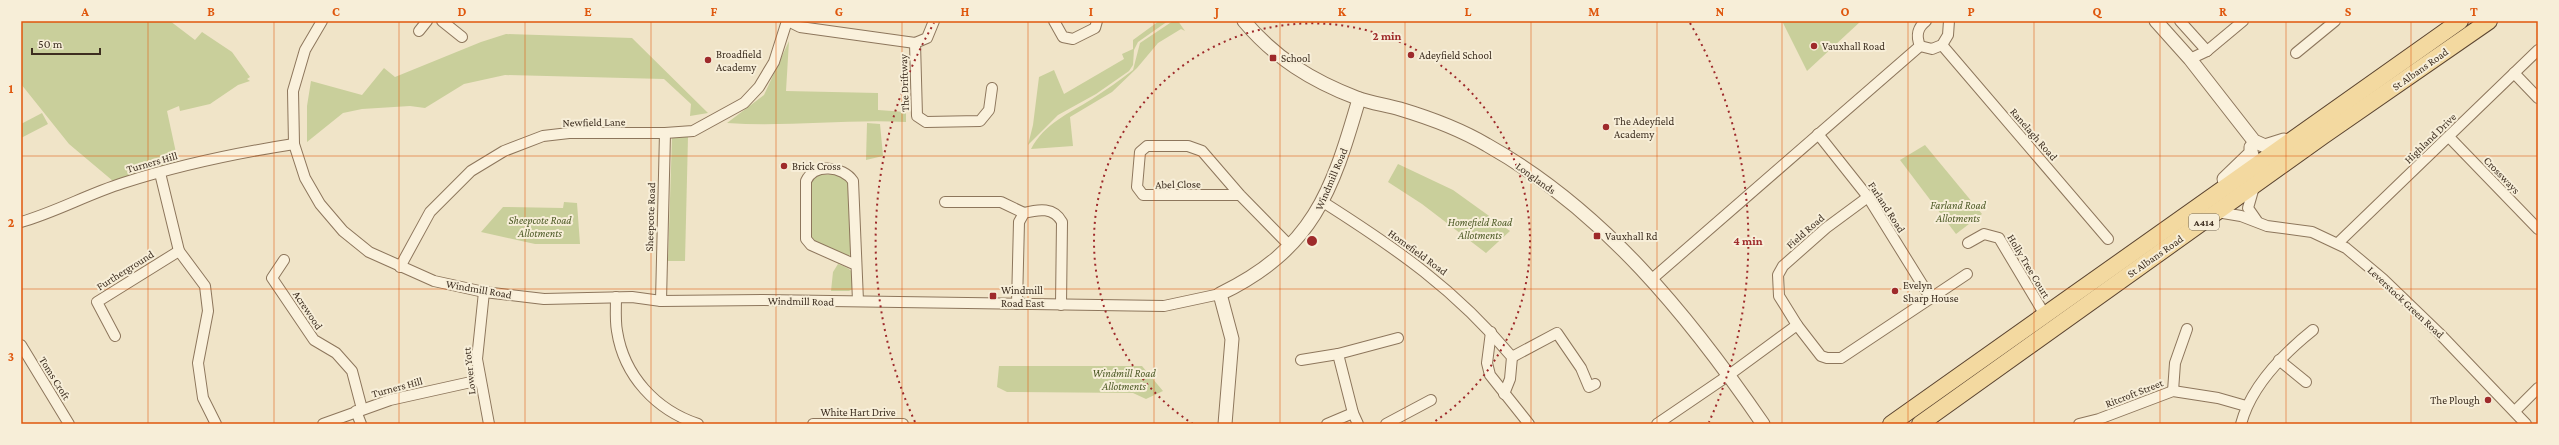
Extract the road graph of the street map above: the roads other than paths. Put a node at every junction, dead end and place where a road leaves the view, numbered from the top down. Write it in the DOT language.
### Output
graph roads {
  1 [pos="322,21"];
  2 [pos="427,21"];
  3 [pos="442,21"];
  4 [pos="788,21"];
  5 [pos="934,21"];
  6 [pos="1054,21"];
  7 [pos="1097,21"];
  8 [pos="1244,21"];
  9 [pos="1926,21"];
  10 [pos="1949,21"];
  11 [pos="2156,21"];
  12 [pos="2180,21"];
  13 [pos="2243,21"];
  14 [pos="2335,21"];
  15 [pos="2460,21"];
  16 [pos="2489,21"];
  17 [pos="419,31"];
  18 [pos="462,37"];
  19 [pos="915,43"];
  20 [pos="1942,45"];
  21 [pos="1920,46"];
  22 [pos="2538,50"];
  23 [pos="2207,51"];
  24 [pos="2296,53"];
  25 [pos="2190,59"];
  26 [pos="2514,73"];
  27 [pos="992,88"];
  28 [pos="1358,98"];
  29 [pos="2538,98"];
  30 [pos="2309,127"];
  31 [pos="665,133"];
  32 [pos="1818,134"];
  33 [pos="2249,136"];
  34 [pos="2323,136"];
  35 [pos="2449,137"];
  36 [pos="294,144"];
  37 [pos="2254,159"];
  38 [pos="160,173"];
  39 [pos="2255,186"];
  40 [pos="1240,195"];
  41 [pos="1868,197"];
  42 [pos="945,202"];
  43 [pos="1323,202"];
  44 [pos="2217,212"];
  45 [pos="1024,213"];
  46 [pos="21,222"];
  47 [pos="2260,224"];
  48 [pos="2538,229"];
  49 [pos="2108,239"];
  50 [pos="1968,243"];
  51 [pos="2338,243"];
  52 [pos="1290,246"];
  53 [pos="179,251"];
  54 [pos="284,260"];
  55 [pos="856,265"];
  56 [pos="400,267"];
  57 [pos="1967,274"];
  58 [pos="1652,279"];
  59 [pos="484,292"];
  60 [pos="1220,294"];
  61 [pos="616,297"];
  62 [pos="1930,297"];
  63 [pos="661,301"];
  64 [pos="858,301"];
  65 [pos="1017,304"];
  66 [pos="1061,305"];
  67 [pos="2045,315"];
  68 [pos="1797,325"];
  69 [pos="2187,329"];
  70 [pos="2313,330"];
  71 [pos="1491,332"];
  72 [pos="115,336"];
  73 [pos="1398,338"];
  74 [pos="21,345"];
  75 [pos="1338,354"];
  76 [pos="1512,357"];
  77 [pos="1301,360"];
  78 [pos="2279,360"];
  79 [pos="1729,375"];
  80 [pos="480,380"];
  81 [pos="2306,382"];
  82 [pos="1595,384"];
  83 [pos="2538,388"];
  84 [pos="2173,391"];
  85 [pos="1504,394"];
  86 [pos="1431,400"];
  87 [pos="2246,406"];
  88 [pos="359,410"];
  89 [pos="2515,410"];
  90 [pos="1353,413"];
  91 [pos="69,424"];
  92 [pos="216,424"];
  93 [pos="323,424"];
  94 [pos="361,424"];
  95 [pos="489,424"];
  96 [pos="698,424"];
  97 [pos="813,424"];
  98 [pos="903,424"];
  99 [pos="1225,424"];
  100 [pos="1327,424"];
  101 [pos="1358,424"];
  102 [pos="1386,424"];
  103 [pos="1529,424"];
  104 [pos="1656,424"];
  105 [pos="1763,424"];
  106 [pos="1891,424"];
  107 [pos="1920,424"];
  108 [pos="2079,424"];
  109 [pos="2241,424"];
  110 [pos="2526,424"];
  1 -- 36 [label="street, Windmill Road"];
  2 -- 17 [label="street"];
  3 -- 18 [label="street"];
  4 -- 19 [label="street"];
  4 -- 31 [label="street, Newfield Lane"];
  5 -- 19 [label="street"];
  6 -- 7 [label="street"];
  8 -- 28 [label="street, Longlands"];
  9 -- 21 [label="street"];
  10 -- 20 [label="street"];
  11 -- 25 [label="street"];
  12 -- 23 [label="street"];
  13 -- 23 [label="street"];
  14 -- 24 [label="street"];
  15 -- 30 [label="main road, St Albans Road / A414"];
  16 -- 34 [label="main road, St Albans Road / A414"];
  19 -- 27 [label="street, The Driftway"];
  20 -- 21 [label="street"];
  20 -- 49 [label="street, Ranelagh Road"];
  21 -- 32 [label="street"];
  22 -- 26 [label="street, Highland Drive"];
  23 -- 25 [label="street"];
  25 -- 33 [label="street"];
  26 -- 29 [label="street"];
  26 -- 35 [label="street, Highland Drive"];
  28 -- 43 [label="street, Windmill Road"];
  28 -- 58 [label="street, Longlands"];
  30 -- 33 [label="street"];
  30 -- 37 [label="main road, St Albans Road / A414"];
  31 -- 56 [label="street, Newfield Lane"];
  31 -- 63 [label="street, Sheepcote Road"];
  32 -- 41 [label="street, Farland Road"];
  32 -- 58 [label="street"];
  33 -- 37 [label="street"];
  34 -- 37 [label="street"];
  34 -- 39 [label="main road, St Albans Road / A414"];
  35 -- 48 [label="street, Crossways"];
  35 -- 51 [label="street, Highland Drive"];
  36 -- 38 [label="street, Turners Hill"];
  36 -- 56 [label="street, Windmill Road"];
  37 -- 67 [label="main road, St Albans Road / A414"];
  38 -- 46 [label="street, Turners Hill"];
  38 -- 53 [label="street"];
  39 -- 44 [label="main road, St Albans Road / A414"];
  39 -- 47 [label="street"];
  40 -- 40 [label="street, Abel Close"];
  40 -- 52 [label="street, Abel Close"];
  41 -- 62 [label="street, Farland Road"];
  41 -- 68 [label="street, Field Road"];
  42 -- 45 [label="street"];
  43 -- 52 [label="street, Windmill Road"];
  43 -- 71 [label="street, Homefield Road"];
  44 -- 47 [label="street, Leverstock Green Road"];
  44 -- 107 [label="main road, St Albans Road / A414"];
  45 -- 65 [label="street"];
  45 -- 66 [label="street"];
  47 -- 51 [label="street, Leverstock Green Road"];
  50 -- 67 [label="street, Holly Tree Court"];
  51 -- 89 [label="street, Leverstock Green Road"];
  52 -- 60 [label="street, Windmill Road"];
  53 -- 72 [label="street, Furtherground"];
  53 -- 92 [label="street"];
  54 -- 88 [label="street, Acrewood"];
  55 -- 55 [label="street"];
  55 -- 64 [label="street"];
  56 -- 59 [label="street, Windmill Road"];
  57 -- 62 [label="street"];
  58 -- 79 [label="street, Longlands"];
  59 -- 61 [label="street, Windmill Road"];
  59 -- 80 [label="street, Lower Yott"];
  60 -- 66 [label="street, Windmill Road"];
  60 -- 99 [label="street"];
  61 -- 63 [label="street, Windmill Road"];
  61 -- 96 [label="street"];
  62 -- 68 [label="street"];
  63 -- 64 [label="street, Windmill Road"];
  64 -- 65 [label="street, Windmill Road"];
  65 -- 66 [label="street, Windmill Road"];
  67 -- 106 [label="main road, St Albans Road / A414"];
  68 -- 79 [label="street"];
  69 -- 84 [label="street"];
  70 -- 78 [label="street"];
  71 -- 76 [label="street, Homefield Road"];
  71 -- 85 [label="street"];
  73 -- 75 [label="street"];
  74 -- 91 [label="street, Toms Croft"];
  75 -- 77 [label="street"];
  75 -- 90 [label="street"];
  76 -- 82 [label="street"];
  76 -- 85 [label="street"];
  78 -- 81 [label="street"];
  78 -- 87 [label="street"];
  79 -- 104 [label="street"];
  79 -- 105 [label="street, Longlands"];
  80 -- 88 [label="street, Turners Hill"];
  80 -- 95 [label="street, Lower Yott"];
  83 -- 89 [label="street"];
  84 -- 87 [label="street, Ritcroft Street"];
  84 -- 108 [label="street, Ritcroft Street"];
  85 -- 103 [label="street"];
  86 -- 102 [label="street"];
  87 -- 109 [label="street"];
  88 -- 93 [label="street, Turners Hill"];
  88 -- 94 [label="street"];
  89 -- 110 [label="street, Leverstock Green Road"];
  90 -- 100 [label="street"];
  90 -- 101 [label="street"];
  97 -- 98 [label="street, White Hart Drive"];
}
